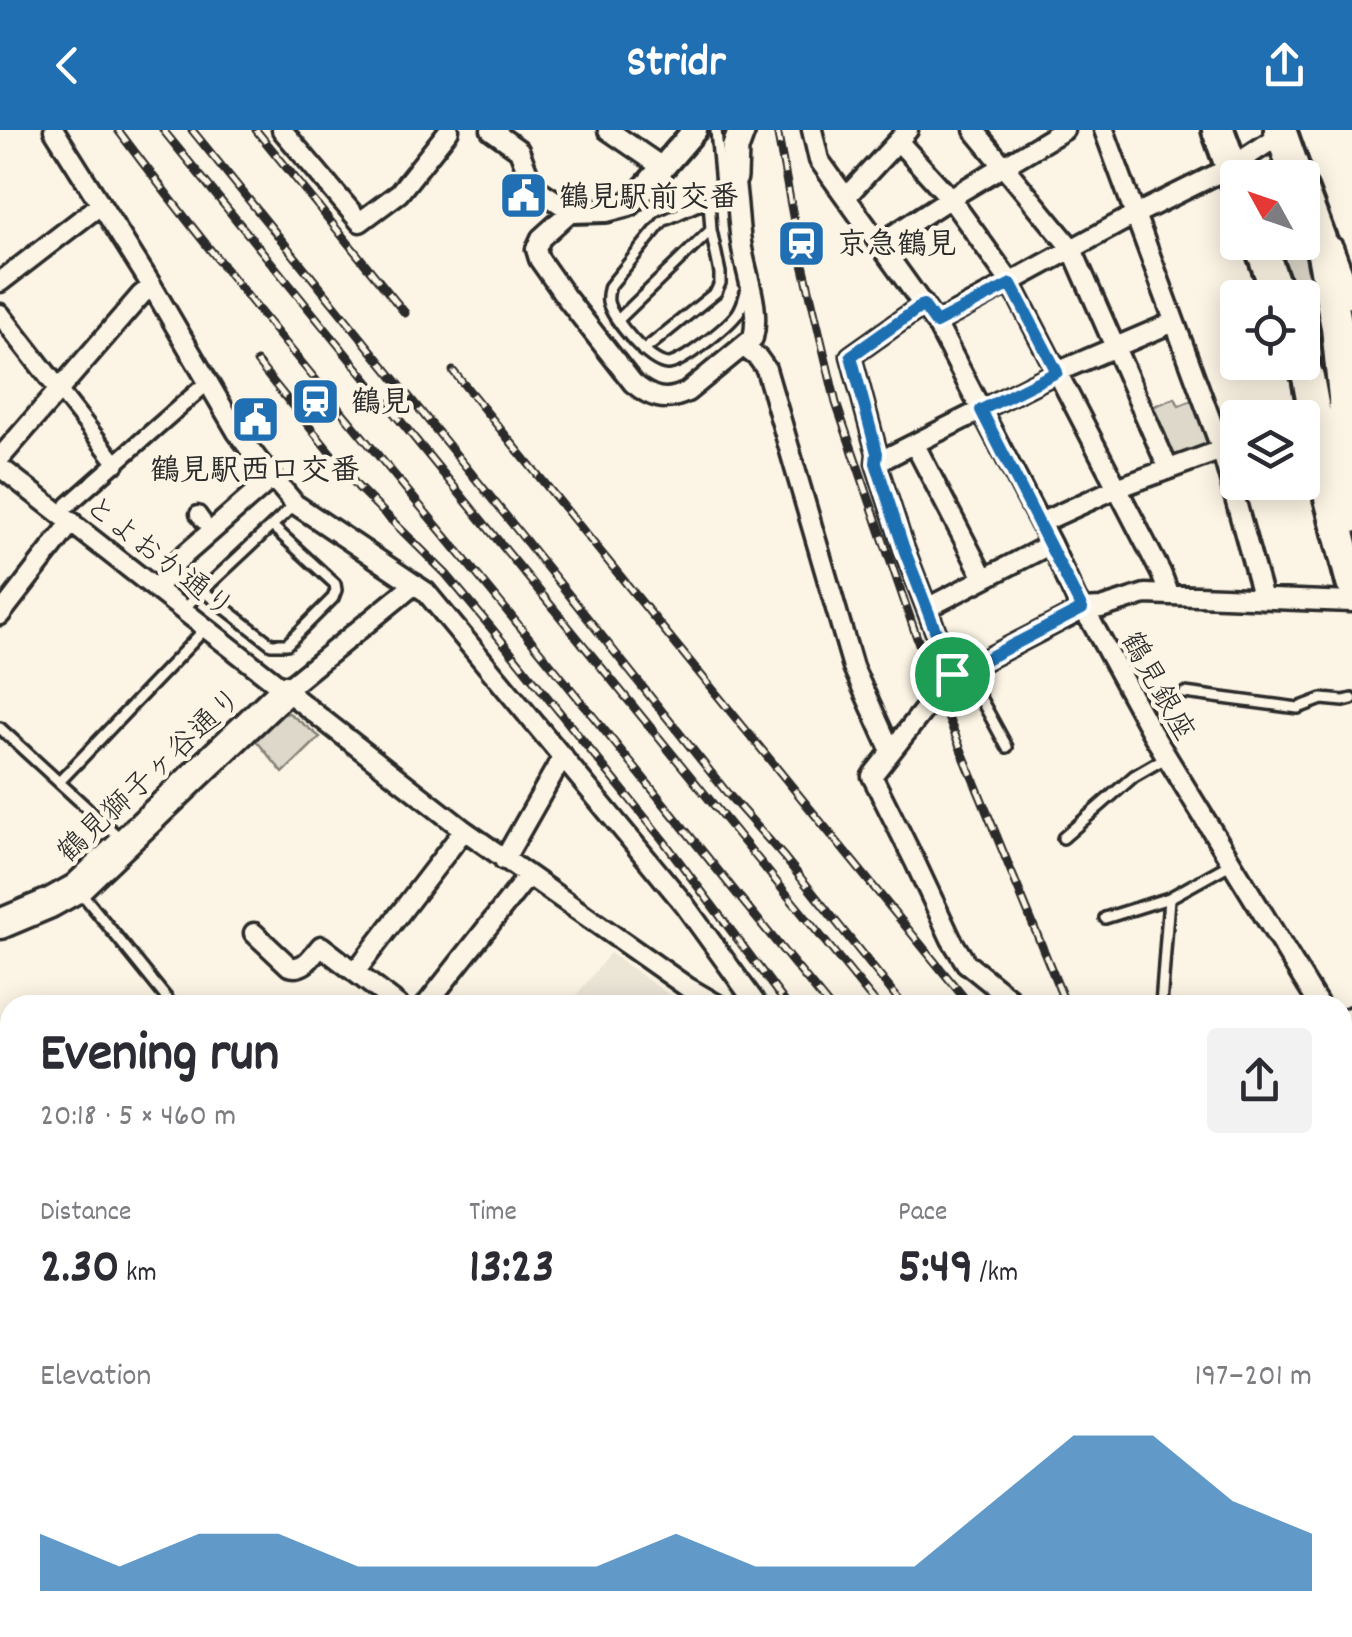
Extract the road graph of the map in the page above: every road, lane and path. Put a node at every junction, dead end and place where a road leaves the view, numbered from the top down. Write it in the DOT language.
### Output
graph roads {
  1 [pos="54,130"];
  2 [pos="448,130"];
  3 [pos="491,130"];
  4 [pos="608,130"];
  5 [pos="695,130"];
  6 [pos="716,130"];
  7 [pos="726,130"];
  8 [pos="742,130"];
  9 [pos="974,130"];
  10 [pos="1064,130"];
  11 [pos="1104,130"];
  12 [pos="1218,130"];
  13 [pos="814,131"];
  14 [pos="292,135"];
  15 [pos="903,135"];
  16 [pos="1228,160"];
  17 [pos="1004,166"];
  18 [pos="662,168"];
  19 [pos="734,177"];
  20 [pos="1220,181"];
  21 [pos="846,198"];
  22 [pos="950,198"];
  23 [pos="709,200"];
  24 [pos="100,205"];
  25 [pos="571,211"];
  26 [pos="1134,215"];
  27 [pos="1320,219"];
  28 [pos="710,230"];
  29 [pos="1320,240"];
  30 [pos="880,244"];
  31 [pos="1072,249"];
  32 [pos="746,274"];
  33 [pos="0,282"];
  34 [pos="1011,284"];
  35 [pos="152,286"];
  36 [pos="1352,298"];
  37 [pos="923,305"];
  38 [pos="0,314"];
  39 [pos="618,320"];
  40 [pos="1174,322"];
  41 [pos="936,323"];
  42 [pos="1114,346"];
  43 [pos="744,347"];
  44 [pos="643,351"];
  45 [pos="1057,372"];
  46 [pos="208,382"];
  47 [pos="60,391"];
  48 [pos="981,410"];
  49 [pos="1220,426"];
  50 [pos="914,445"];
  51 [pos="1220,449"];
  52 [pos="0,458"];
  53 [pos="1320,462"];
  54 [pos="876,463"];
  55 [pos="117,464"];
  56 [pos="0,467"];
  57 [pos="1168,468"];
  58 [pos="272,478"];
  59 [pos="1117,488"];
  60 [pos="1241,500"];
  61 [pos="295,504"];
  62 [pos="70,513"];
  63 [pos="1352,517"];
  64 [pos="1040,523"];
  65 [pos="272,526"];
  66 [pos="1051,544"];
  67 [pos="984,578"];
  68 [pos="1352,583"];
  69 [pos="415,584"];
  70 [pos="157,589"];
  71 [pos="204,591"];
  72 [pos="1169,594"];
  73 [pos="1262,599"];
  74 [pos="1352,602"];
  75 [pos="927,608"];
  76 [pos="183,609"];
  77 [pos="1082,609"];
  78 [pos="0,615"];
  79 [pos="206,628"];
  80 [pos="958,672"];
  81 [pos="284,690"];
  82 [pos="1185,693"];
  83 [pos="1352,699"];
  84 [pos="0,728"];
  85 [pos="1007,747"];
  86 [pos="891,752"];
  87 [pos="563,756"];
  88 [pos="1167,758"];
  89 [pos="59,782"];
  90 [pos="464,830"];
  91 [pos="1063,838"];
  92 [pos="126,843"];
  93 [pos="504,860"];
  94 [pos="1232,862"];
  95 [pos="527,876"];
  96 [pos="77,888"];
  97 [pos="1169,898"];
  98 [pos="1105,918"];
  99 [pos="0,924"];
  100 [pos="254,933"];
  101 [pos="354,972"];
  102 [pos="164,995"];
  103 [pos="385,995"];
  104 [pos="434,995"];
  105 [pos="701,995"];
  106 [pos="750,995"];
  107 [pos="1006,995"];
  108 [pos="1162,995"];
  109 [pos="1313,995"];
  1 -- 24 [label="street"];
  2 -- 14 [label="street"];
  3 -- 25 [label="street"];
  4 -- 18 [label="street"];
  5 -- 18 [label="street"];
  6 -- 23 [label="lane"];
  7 -- 19 [label="street"];
  8 -- 19 [label="main road"];
  9 -- 17 [label="street"];
  10 -- 17 [label="street"];
  11 -- 26 [label="street"];
  12 -- 16 [label="highway"];
  13 -- 21 [label="street, 鶴見銀座"];
  15 -- 21 [label="street"];
  15 -- 22 [label="street"];
  17 -- 22 [label="street"];
  17 -- 31 [label="street"];
  18 -- 25 [label="street"];
  19 -- 32 [label="street"];
  20 -- 26 [label="street"];
  21 -- 30 [label="street, 鶴見銀座"];
  22 -- 30 [label="street"];
  22 -- 34 [label="street"];
  23 -- 28 [label="lane"];
  23 -- 39 [label="lane"];
  24 -- 33 [label="street"];
  24 -- 35 [label="street"];
  25 -- 43 [label="street"];
  26 -- 31 [label="street"];
  26 -- 40 [label="street"];
  27 -- 36 [label="street"];
  28 -- 39 [label="lane"];
  28 -- 44 [label="lane"];
  29 -- 63 [label="highway"];
  30 -- 37 [label="street, 鶴見銀座"];
  31 -- 34 [label="street"];
  31 -- 42 [label="street"];
  32 -- 43 [label="street"];
  32 -- 44 [label="lane"];
  34 -- 41 [label="street"];
  34 -- 45 [label="street"];
  35 -- 46 [label="street"];
  35 -- 47 [label="street"];
  37 -- 41 [label="street, 鶴見銀座"];
  37 -- 54 [label="street"];
  38 -- 47 [label="street"];
  39 -- 44 [label="lane"];
  40 -- 42 [label="street"];
  40 -- 49 [label="street"];
  41 -- 48 [label="street, 鶴見銀座"];
  42 -- 45 [label="street"];
  42 -- 57 [label="street"];
  43 -- 86 [label="street"];
  45 -- 48 [label="street"];
  45 -- 59 [label="street"];
  46 -- 55 [label="street"];
  46 -- 58 [label="street"];
  47 -- 52 [label="street"];
  47 -- 55 [label="street"];
  48 -- 50 [label="street"];
  48 -- 64 [label="street, 鶴見銀座"];
  50 -- 54 [label="street"];
  50 -- 67 [label="street"];
  51 -- 57 [label="street"];
  53 -- 68 [label="highway"];
  54 -- 75 [label="street"];
  55 -- 62 [label="street"];
  56 -- 62 [label="street, とよおか通り"];
  57 -- 59 [label="street"];
  58 -- 61 [label="street"];
  58 -- 70 [label="street"];
  59 -- 64 [label="street"];
  59 -- 72 [label="street"];
  60 -- 73 [label="street"];
  61 -- 65 [label="lane"];
  61 -- 69 [label="street"];
  62 -- 70 [label="street, とよおか通り"];
  62 -- 78 [label="street"];
  64 -- 66 [label="street, 鶴見銀座"];
  65 -- 71 [label="lane"];
  65 -- 71 [label="lane"];
  66 -- 67 [label="street"];
  66 -- 77 [label="street, 鶴見銀座"];
  67 -- 75 [label="street"];
  69 -- 81 [label="street"];
  69 -- 87 [label="street"];
  70 -- 76 [label="street, とよおか通り"];
  71 -- 76 [label="lane"];
  72 -- 73 [label="street"];
  72 -- 77 [label="street"];
  73 -- 74 [label="street"];
  75 -- 80 [label="street"];
  76 -- 79 [label="street, とよおか通り"];
  77 -- 80 [label="street"];
  77 -- 88 [label="street, 鶴見銀座"];
  79 -- 81 [label="street, とよおか通り"];
  79 -- 89 [label="lane"];
  80 -- 85 [label="lane"];
  80 -- 86 [label="street"];
  81 -- 90 [label="street, とよおか通り"];
  81 -- 92 [label="main road, 鶴見獅子ヶ谷通り"];
  82 -- 83 [label="lane"];
  84 -- 89 [label="lane"];
  86 -- 107 [label="street"];
  87 -- 93 [label="street"];
  87 -- 106 [label="street"];
  88 -- 91 [label="lane"];
  88 -- 94 [label="street, 鶴見銀座"];
  89 -- 92 [label="lane"];
  90 -- 93 [label="street, とよおか通り"];
  90 -- 101 [label="street"];
  92 -- 96 [label="main road, 鶴見獅子ヶ谷通り"];
  93 -- 95 [label="street, とよおか通り"];
  94 -- 97 [label="lane"];
  94 -- 109 [label="street, 鶴見銀座"];
  95 -- 104 [label="street"];
  95 -- 105 [label="street, とよおか通り"];
  96 -- 99 [label="main road, 鶴見獅子ヶ谷通り"];
  96 -- 102 [label="lane"];
  97 -- 98 [label="lane"];
  97 -- 108 [label="lane"];
  100 -- 101 [label="street"];
  101 -- 103 [label="street"];
}
